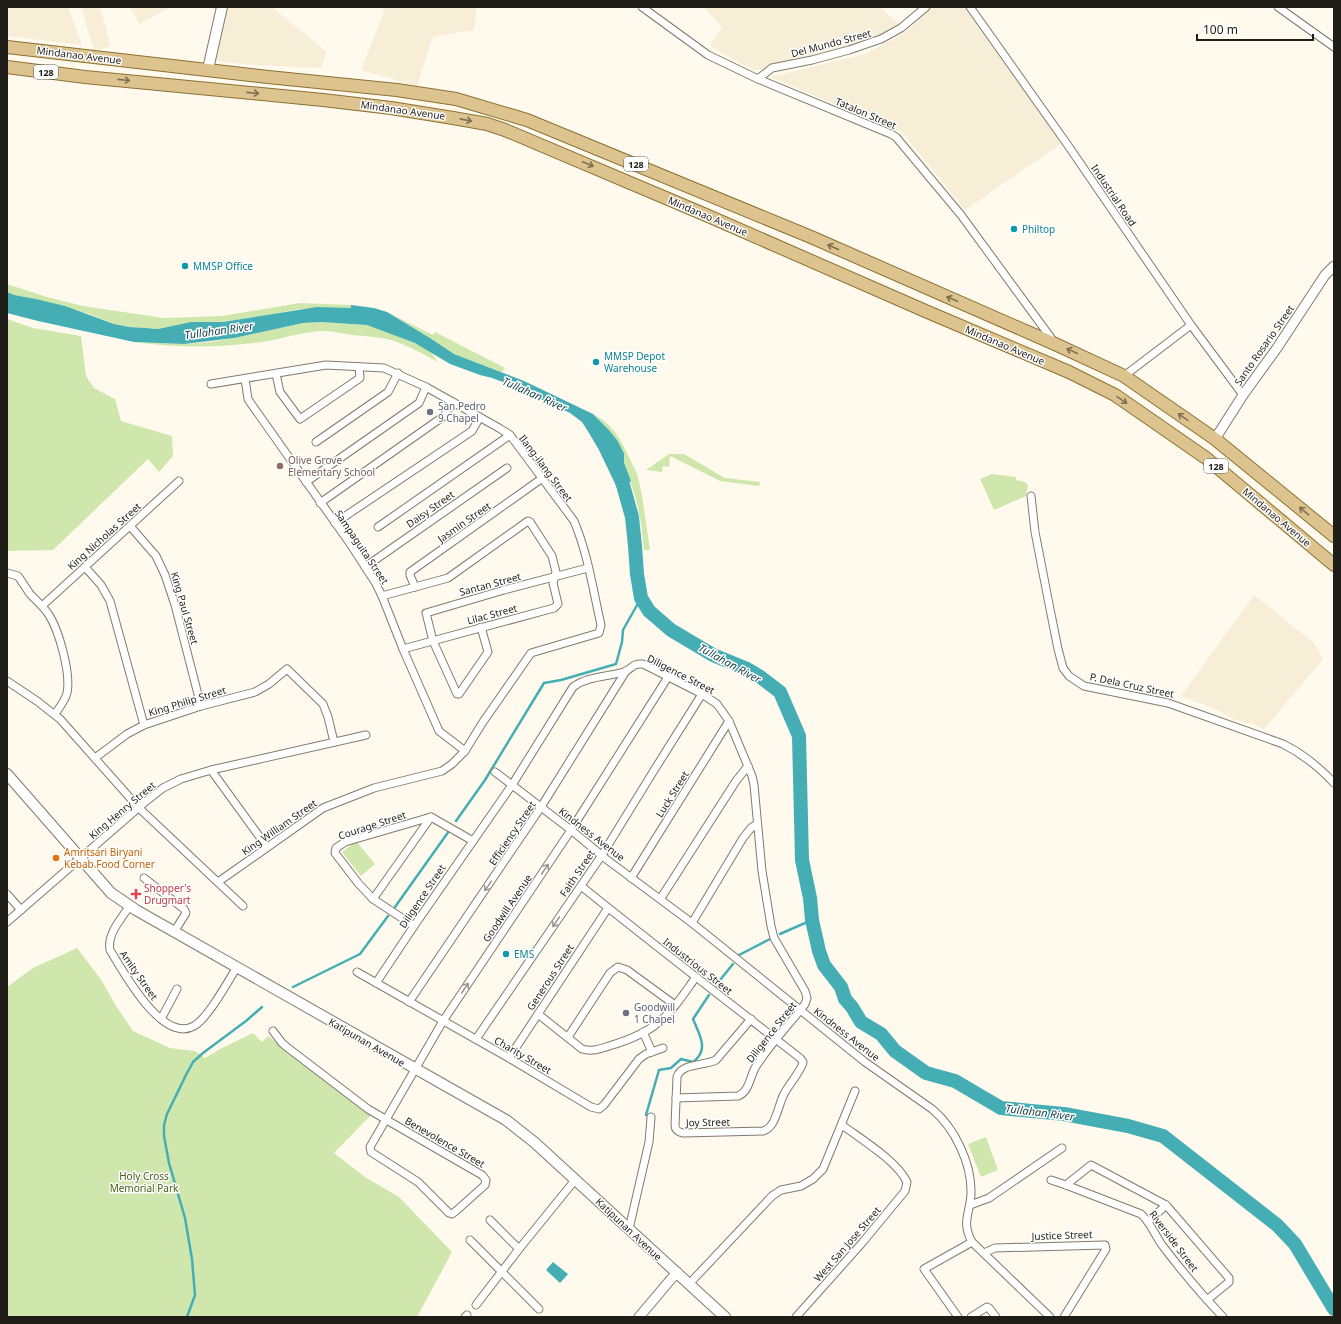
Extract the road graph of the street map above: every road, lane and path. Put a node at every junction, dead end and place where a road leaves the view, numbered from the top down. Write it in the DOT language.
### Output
graph roads {
  1 [pos="222,7"];
  2 [pos="642,7"];
  3 [pos="926,7"];
  4 [pos="970,7"];
  5 [pos="1278,7"];
  6 [pos="7,47"];
  7 [pos="1334,47"];
  8 [pos="88,56"];
  9 [pos="7,67"];
  10 [pos="208,69"];
  11 [pos="85,76"];
  12 [pos="758,79"];
  13 [pos="326,82"];
  14 [pos="323,100"];
  15 [pos="1334,266"];
  16 [pos="1191,325"];
  17 [pos="1055,344"];
  18 [pos="359,367"];
  19 [pos="398,373"];
  20 [pos="276,374"];
  21 [pos="1124,376"];
  22 [pos="244,379"];
  23 [pos="211,384"];
  24 [pos="426,387"];
  25 [pos="1243,395"];
  26 [pos="453,402"];
  27 [pos="480,417"];
  28 [pos="510,435"];
  29 [pos="1215,439"];
  30 [pos="316,442"];
  31 [pos="507,468"];
  32 [pos="541,479"];
  33 [pos="179,481"];
  34 [pos="306,482"];
  35 [pos="1031,496"];
  36 [pos="320,503"];
  37 [pos="335,523"];
  38 [pos="130,526"];
  39 [pos="378,527"];
  40 [pos="1334,536"];
  41 [pos="1334,565"];
  42 [pos="85,566"];
  43 [pos="365,567"];
  44 [pos="588,568"];
  45 [pos="7,573"];
  46 [pos="554,578"];
  47 [pos="415,587"];
  48 [pos="382,596"];
  49 [pos="42,606"];
  50 [pos="481,627"];
  51 [pos="433,641"];
  52 [pos="403,649"];
  53 [pos="626,671"];
  54 [pos="668,677"];
  55 [pos="7,682"];
  56 [pos="702,694"];
  57 [pos="200,706"];
  58 [pos="55,714"];
  59 [pos="729,721"];
  60 [pos="144,724"];
  61 [pos="366,735"];
  62 [pos="334,742"];
  63 [pos="464,751"];
  64 [pos="95,758"];
  65 [pos="748,766"];
  66 [pos="211,770"];
  67 [pos="495,772"];
  68 [pos="7,774"];
  69 [pos="1334,783"];
  70 [pos="512,785"];
  71 [pos="541,807"];
  72 [pos="139,808"];
  73 [pos="431,817"];
  74 [pos="758,824"];
  75 [pos="571,830"];
  76 [pos="473,841"];
  77 [pos="267,847"];
  78 [pos="602,855"];
  79 [pos="80,859"];
  80 [pos="144,878"];
  81 [pos="632,878"];
  82 [pos="218,882"];
  83 [pos="581,886"];
  84 [pos="7,894"];
  85 [pos="661,898"];
  86 [pos="372,899"];
  87 [pos="243,906"];
  88 [pos="129,907"];
  89 [pos="608,908"];
  90 [pos="21,910"];
  91 [pos="7,922"];
  92 [pos="692,923"];
  93 [pos="414,926"];
  94 [pos="174,932"];
  95 [pos="237,967"];
  96 [pos="357,972"];
  97 [pos="696,977"];
  98 [pos="376,983"];
  99 [pos="177,989"];
  100 [pos="409,1002"];
  101 [pos="675,1005"];
  102 [pos="800,1010"];
  103 [pos="538,1014"];
  104 [pos="162,1019"];
  105 [pos="751,1019"];
  106 [pos="443,1021"];
  107 [pos="273,1031"];
  108 [pos="643,1032"];
  109 [pos="568,1037"];
  110 [pos="476,1040"];
  111 [pos="777,1040"];
  112 [pos="663,1048"];
  113 [pos="652,1052"];
  114 [pos="510,1058"];
  115 [pos="803,1062"];
  116 [pos="414,1069"];
  117 [pos="855,1091"];
  118 [pos="676,1098"];
  119 [pos="650,1117"];
  120 [pos="385,1119"];
  121 [pos="842,1125"];
  122 [pos="1062,1148"];
  123 [pos="371,1152"];
  124 [pos="575,1180"];
  125 [pos="1050,1180"];
  126 [pos="1066,1185"];
  127 [pos="970,1205"];
  128 [pos="1166,1205"];
  129 [pos="490,1220"];
  130 [pos="1148,1222"];
  131 [pos="629,1229"];
  132 [pos="470,1240"];
  133 [pos="972,1242"];
  134 [pos="519,1249"];
  135 [pos="984,1253"];
  136 [pos="501,1272"];
  137 [pos="677,1272"];
  138 [pos="689,1284"];
  139 [pos="1207,1300"];
  140 [pos="476,1305"];
  141 [pos="539,1309"];
  142 [pos="639,1317"];
  143 [pos="726,1317"];
  144 [pos="796,1317"];
  145 [pos="958,1317"];
  146 [pos="971,1317"];
  147 [pos="996,1317"];
  148 [pos="1050,1317"];
  149 [pos="1064,1317"];
  150 [pos="1223,1317"];
  1 -- 10 [label="main road"];
  2 -- 12 [label="street, Tatalon Street"];
  3 -- 12 [label="street, Del Mundo Street"];
  4 -- 16 [label="street, Industrial Road"];
  5 -- 7 [label="street"];
  6 -- 8 [label="main road, Mindanao Avenue / 128"];
  8 -- 10 [label="main road, Mindanao Avenue / 128"];
  8 -- 11 [label="main road"];
  9 -- 11 [label="main road, Mindanao Avenue / 128"];
  10 -- 13 [label="main road, Mindanao Avenue / 128"];
  11 -- 14 [label="main road, Mindanao Avenue / 128, one-way"];
  12 -- 17 [label="street, Tatalon Street"];
  13 -- 14 [label="main road"];
  17 -- 13 [label="main road, Mindanao Avenue / 128, one-way"];
  14 -- 41 [label="main road, Mindanao Avenue / 128, one-way"];
  15 -- 25 [label="street, Santo Rosario Street"];
  16 -- 21 [label="street"];
  16 -- 25 [label="street, Industrial Road"];
  21 -- 17 [label="main road, Mindanao Avenue / 128, one-way"];
  18 -- 19 [label="street, Ilang-ilang Street"];
  18 -- 20 [label="street, Ilang-ilang Street"];
  18 -- 20 [label="street"];
  19 -- 24 [label="street, Ilang-ilang Street"];
  19 -- 30 [label="street"];
  20 -- 22 [label="street, Ilang-ilang Street"];
  29 -- 21 [label="main road, Mindanao Avenue / 128, one-way"];
  22 -- 23 [label="street, Ilang-ilang Street"];
  22 -- 34 [label="street, Sampaguita Street"];
  24 -- 26 [label="street, Ilang-ilang Street"];
  24 -- 34 [label="street"];
  25 -- 29 [label="street, Santo Rosario Street"];
  26 -- 27 [label="street, Ilang-ilang Street"];
  26 -- 36 [label="street"];
  27 -- 28 [label="street, Ilang-ilang Street"];
  27 -- 37 [label="street"];
  28 -- 32 [label="street, Ilang-ilang Street"];
  28 -- 39 [label="street"];
  40 -- 29 [label="main road, Mindanao Avenue / 128, one-way"];
  31 -- 43 [label="street, Daisy Street"];
  32 -- 44 [label="street, Ilang-ilang Street"];
  32 -- 47 [label="street, Jasmin Street"];
  33 -- 38 [label="street, King Nicholas Street"];
  34 -- 36 [label="street, Sampaguita Street"];
  35 -- 69 [label="street, P. Dela Cruz Street"];
  36 -- 37 [label="street, Sampaguita Street"];
  37 -- 43 [label="street, Sampaguita Street"];
  38 -- 42 [label="street, King Nicholas Street"];
  38 -- 57 [label="street, King Paul Street"];
  42 -- 49 [label="street, King Nicholas Street"];
  42 -- 60 [label="street"];
  43 -- 48 [label="street, Sampaguita Street"];
  44 -- 46 [label="street, Santan Street"];
  44 -- 63 [label="street, Ilang-ilang Street"];
  45 -- 49 [label="street"];
  46 -- 47 [label="street"];
  46 -- 50 [label="street, Lilac Street"];
  46 -- 51 [label="street, Santan Street"];
  47 -- 48 [label="street"];
  48 -- 52 [label="street, Sampaguita Street"];
  49 -- 58 [label="street"];
  50 -- 51 [label="street, Lilac Street"];
  50 -- 51 [label="street"];
  51 -- 52 [label="street, Lilac Street"];
  52 -- 63 [label="street, Sampaguita Street"];
  53 -- 54 [label="street, Diligence Street"];
  53 -- 70 [label="street, Diligence Street"];
  53 -- 71 [label="street, Efficiency Street"];
  54 -- 56 [label="street, Diligence Street"];
  54 -- 75 [label="street, Goodwill Avenue"];
  55 -- 58 [label="street"];
  56 -- 59 [label="street, Diligence Street"];
  56 -- 78 [label="street, Faith Street"];
  57 -- 60 [label="street, King Philip Street"];
  57 -- 62 [label="street, King Philip Street"];
  58 -- 64 [label="street"];
  59 -- 65 [label="street, Diligence Street"];
  59 -- 81 [label="street, Luck Street"];
  60 -- 64 [label="street, King Philip Street"];
  61 -- 62 [label="street, King Henry Street"];
  62 -- 66 [label="street, King Henry Street"];
  63 -- 77 [label="street, King William Street"];
  64 -- 72 [label="street"];
  65 -- 74 [label="street, Diligence Street"];
  65 -- 85 [label="street"];
  66 -- 72 [label="street, King Henry Street"];
  66 -- 77 [label="street"];
  67 -- 70 [label="street, Kindness Avenue"];
  68 -- 79 [label="main road, Katipunan Avenue"];
  70 -- 71 [label="street, Kindness Avenue"];
  70 -- 76 [label="street, Diligence Street"];
  71 -- 75 [label="street, Kindness Avenue"];
  71 -- 100 [label="street, Efficiency Street, one-way"];
  72 -- 79 [label="street, King Henry Street"];
  72 -- 82 [label="street"];
  73 -- 76 [label="street"];
  73 -- 86 [label="street"];
  73 -- 86 [label="street, Courage Street"];
  74 -- 92 [label="street"];
  74 -- 102 [label="street, Diligence Street"];
  75 -- 78 [label="street, Kindness Avenue"];
  106 -- 75 [label="street, Goodwill Avenue, one-way"];
  76 -- 93 [label="street, Diligence Street"];
  77 -- 82 [label="street, King William Street"];
  78 -- 81 [label="street, Kindness Avenue"];
  78 -- 83 [label="street, Faith Street"];
  79 -- 88 [label="main road, Katipunan Avenue"];
  79 -- 90 [label="street, King Henry Street"];
  80 -- 94 [label="street"];
  81 -- 85 [label="street, Kindness Avenue"];
  82 -- 87 [label="street"];
  83 -- 89 [label="street, Industrious Street"];
  83 -- 110 [label="street, Faith Street, one-way"];
  84 -- 90 [label="street"];
  85 -- 92 [label="street, Kindness Avenue"];
  86 -- 93 [label="street, Courage Street"];
  88 -- 94 [label="main road, Katipunan Avenue"];
  88 -- 104 [label="street, Amity Street"];
  89 -- 97 [label="street, Industrious Street"];
  89 -- 103 [label="street, Generous Street"];
  90 -- 91 [label="street, King Henry Street"];
  92 -- 102 [label="street, Kindness Avenue"];
  93 -- 98 [label="street, Diligence Street"];
  94 -- 95 [label="main road, Katipunan Avenue"];
  95 -- 104 [label="street, Amity Street"];
  95 -- 116 [label="main road, Katipunan Avenue"];
  96 -- 98 [label="street, Charity Street"];
  97 -- 101 [label="street"];
  97 -- 105 [label="street, Industrious Street"];
  98 -- 100 [label="street, Charity Street"];
  99 -- 104 [label="street"];
  100 -- 106 [label="street, Charity Street"];
  101 -- 108 [label="street"];
  101 -- 109 [label="street"];
  102 -- 111 [label="street, Diligence Street"];
  102 -- 127 [label="street, Kindness Avenue"];
  103 -- 109 [label="street"];
  103 -- 114 [label="street, Generous Street"];
  105 -- 111 [label="street, Industrious Street"];
  105 -- 118 [label="street, Joy Street"];
  106 -- 110 [label="street, Charity Street"];
  106 -- 116 [label="street, Goodwill Avenue"];
  107 -- 120 [label="street, Benevolence Street"];
  108 -- 109 [label="street"];
  108 -- 113 [label="street"];
  110 -- 114 [label="street, Charity Street"];
  111 -- 115 [label="street, Industrious Street"];
  111 -- 118 [label="street, Diligence Street"];
  112 -- 113 [label="street, Charity Street"];
  113 -- 114 [label="street, Charity Street"];
  115 -- 118 [label="street, Joy Street"];
  116 -- 120 [label="street, Goodwill Avenue"];
  116 -- 124 [label="main road, Katipunan Avenue"];
  117 -- 121 [label="street"];
  119 -- 131 [label="street"];
  120 -- 123 [label="street, Goodwill Avenue"];
  120 -- 123 [label="street, Benevolence Street"];
  121 -- 138 [label="street"];
  121 -- 144 [label="street, West San Jose Street"];
  122 -- 127 [label="street"];
  124 -- 131 [label="main road, Katipunan Avenue"];
  124 -- 134 [label="street"];
  125 -- 126 [label="street, Riverside Street"];
  126 -- 128 [label="street"];
  126 -- 130 [label="street, Riverside Street"];
  127 -- 133 [label="street, Kindness Avenue"];
  128 -- 130 [label="street"];
  128 -- 139 [label="street"];
  129 -- 134 [label="street"];
  130 -- 139 [label="street, Riverside Street"];
  131 -- 137 [label="main road, Katipunan Avenue"];
  132 -- 136 [label="street"];
  133 -- 135 [label="street"];
  133 -- 145 [label="street"];
  134 -- 136 [label="street"];
  135 -- 148 [label="street"];
  135 -- 149 [label="street, Justice Street"];
  136 -- 140 [label="street"];
  136 -- 141 [label="street"];
  137 -- 138 [label="main road, Katipunan Avenue"];
  137 -- 142 [label="street"];
  138 -- 143 [label="main road, Katipunan Avenue"];
  139 -- 150 [label="street, Riverside Street"];
  146 -- 147 [label="street"];
}
